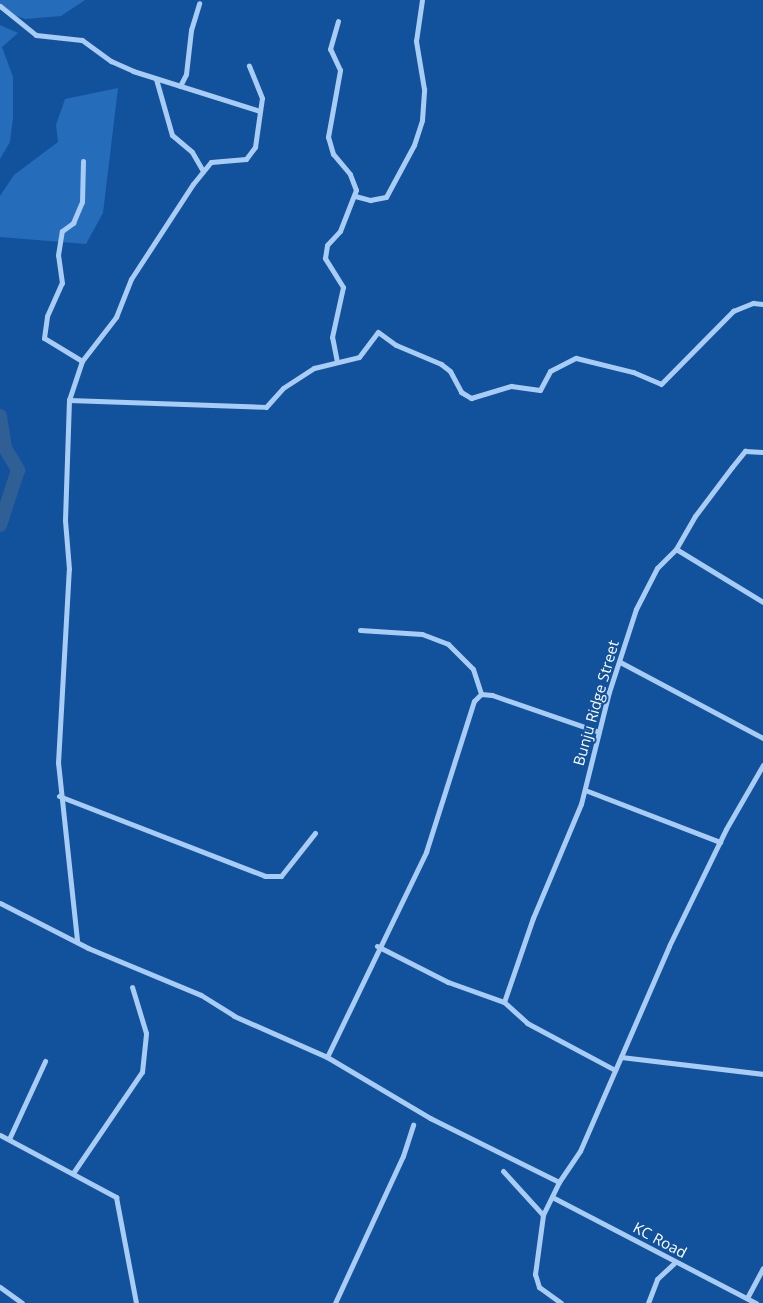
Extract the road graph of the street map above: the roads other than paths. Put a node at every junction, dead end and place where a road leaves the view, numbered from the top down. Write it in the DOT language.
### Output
graph roads {
  1 [pos="422,0"];
  2 [pos="199,2"];
  3 [pos="0,6"];
  4 [pos="338,21"];
  5 [pos="249,66"];
  6 [pos="156,79"];
  7 [pos="180,86"];
  8 [pos="257,110"];
  9 [pos="83,161"];
  10 [pos="203,171"];
  11 [pos="355,196"];
  12 [pos="763,304"];
  13 [pos="82,361"];
  14 [pos="337,362"];
  15 [pos="69,400"];
  16 [pos="763,452"];
  17 [pos="676,549"];
  18 [pos="763,602"];
  19 [pos="360,630"];
  20 [pos="620,662"];
  21 [pos="481,694"];
  22 [pos="599,732"];
  23 [pos="763,738"];
  24 [pos="763,765"];
  25 [pos="585,790"];
  26 [pos="59,796"];
  27 [pos="315,834"];
  28 [pos="720,842"];
  29 [pos="0,903"];
  30 [pos="77,940"];
  31 [pos="377,946"];
  32 [pos="132,987"];
  33 [pos="504,1002"];
  34 [pos="327,1057"];
  35 [pos="621,1057"];
  36 [pos="45,1061"];
  37 [pos="615,1070"];
  38 [pos="761,1072"];
  39 [pos="413,1125"];
  40 [pos="0,1135"];
  41 [pos="9,1139"];
  42 [pos="503,1171"];
  43 [pos="73,1173"];
  44 [pos="559,1182"];
  45 [pos="554,1198"];
  46 [pos="543,1215"];
  47 [pos="674,1263"];
  48 [pos="763,1268"];
  49 [pos="0,1287"];
  50 [pos="747,1298"];
  51 [pos="22,1303"];
  52 [pos="136,1303"];
  53 [pos="335,1303"];
  54 [pos="561,1303"];
  55 [pos="648,1303"];
  56 [pos="756,1303"];
  1 -- 11 [label="street"];
  2 -- 7 [label="street"];
  3 -- 6 [label="street"];
  4 -- 11 [label="street"];
  5 -- 8 [label="street"];
  6 -- 7 [label="street"];
  6 -- 10 [label="street"];
  7 -- 8 [label="street"];
  8 -- 10 [label="street"];
  9 -- 13 [label="street"];
  10 -- 13 [label="street"];
  11 -- 14 [label="street"];
  12 -- 14 [label="street"];
  13 -- 15 [label="street"];
  14 -- 15 [label="street"];
  15 -- 26 [label="street"];
  16 -- 17 [label="street, Bunju Ridge Street"];
  17 -- 18 [label="street"];
  17 -- 20 [label="street, Bunju Ridge Street"];
  19 -- 21 [label="street"];
  20 -- 22 [label="street, Bunju Ridge Street"];
  20 -- 23 [label="street"];
  21 -- 22 [label="street"];
  21 -- 31 [label="street"];
  22 -- 25 [label="street, Bunju Ridge Street"];
  24 -- 28 [label="street"];
  25 -- 28 [label="street"];
  25 -- 33 [label="street, Bunju Ridge Street"];
  26 -- 27 [label="street"];
  26 -- 30 [label="street"];
  28 -- 35 [label="street"];
  29 -- 30 [label="street"];
  30 -- 34 [label="street"];
  31 -- 33 [label="street"];
  31 -- 34 [label="street"];
  32 -- 43 [label="street"];
  33 -- 37 [label="street"];
  34 -- 44 [label="street"];
  35 -- 37 [label="street"];
  35 -- 38 [label="street"];
  36 -- 41 [label="street"];
  37 -- 44 [label="street"];
  39 -- 53 [label="street"];
  40 -- 41 [label="street"];
  41 -- 43 [label="street"];
  42 -- 46 [label="street"];
  43 -- 52 [label="street"];
  44 -- 45 [label="street"];
  45 -- 46 [label="street"];
  45 -- 47 [label="street, KC Road"];
  46 -- 54 [label="street"];
  47 -- 50 [label="street, KC Road"];
  47 -- 55 [label="street"];
  48 -- 50 [label="street"];
  49 -- 51 [label="street"];
  50 -- 56 [label="street, KC Road"];
}
